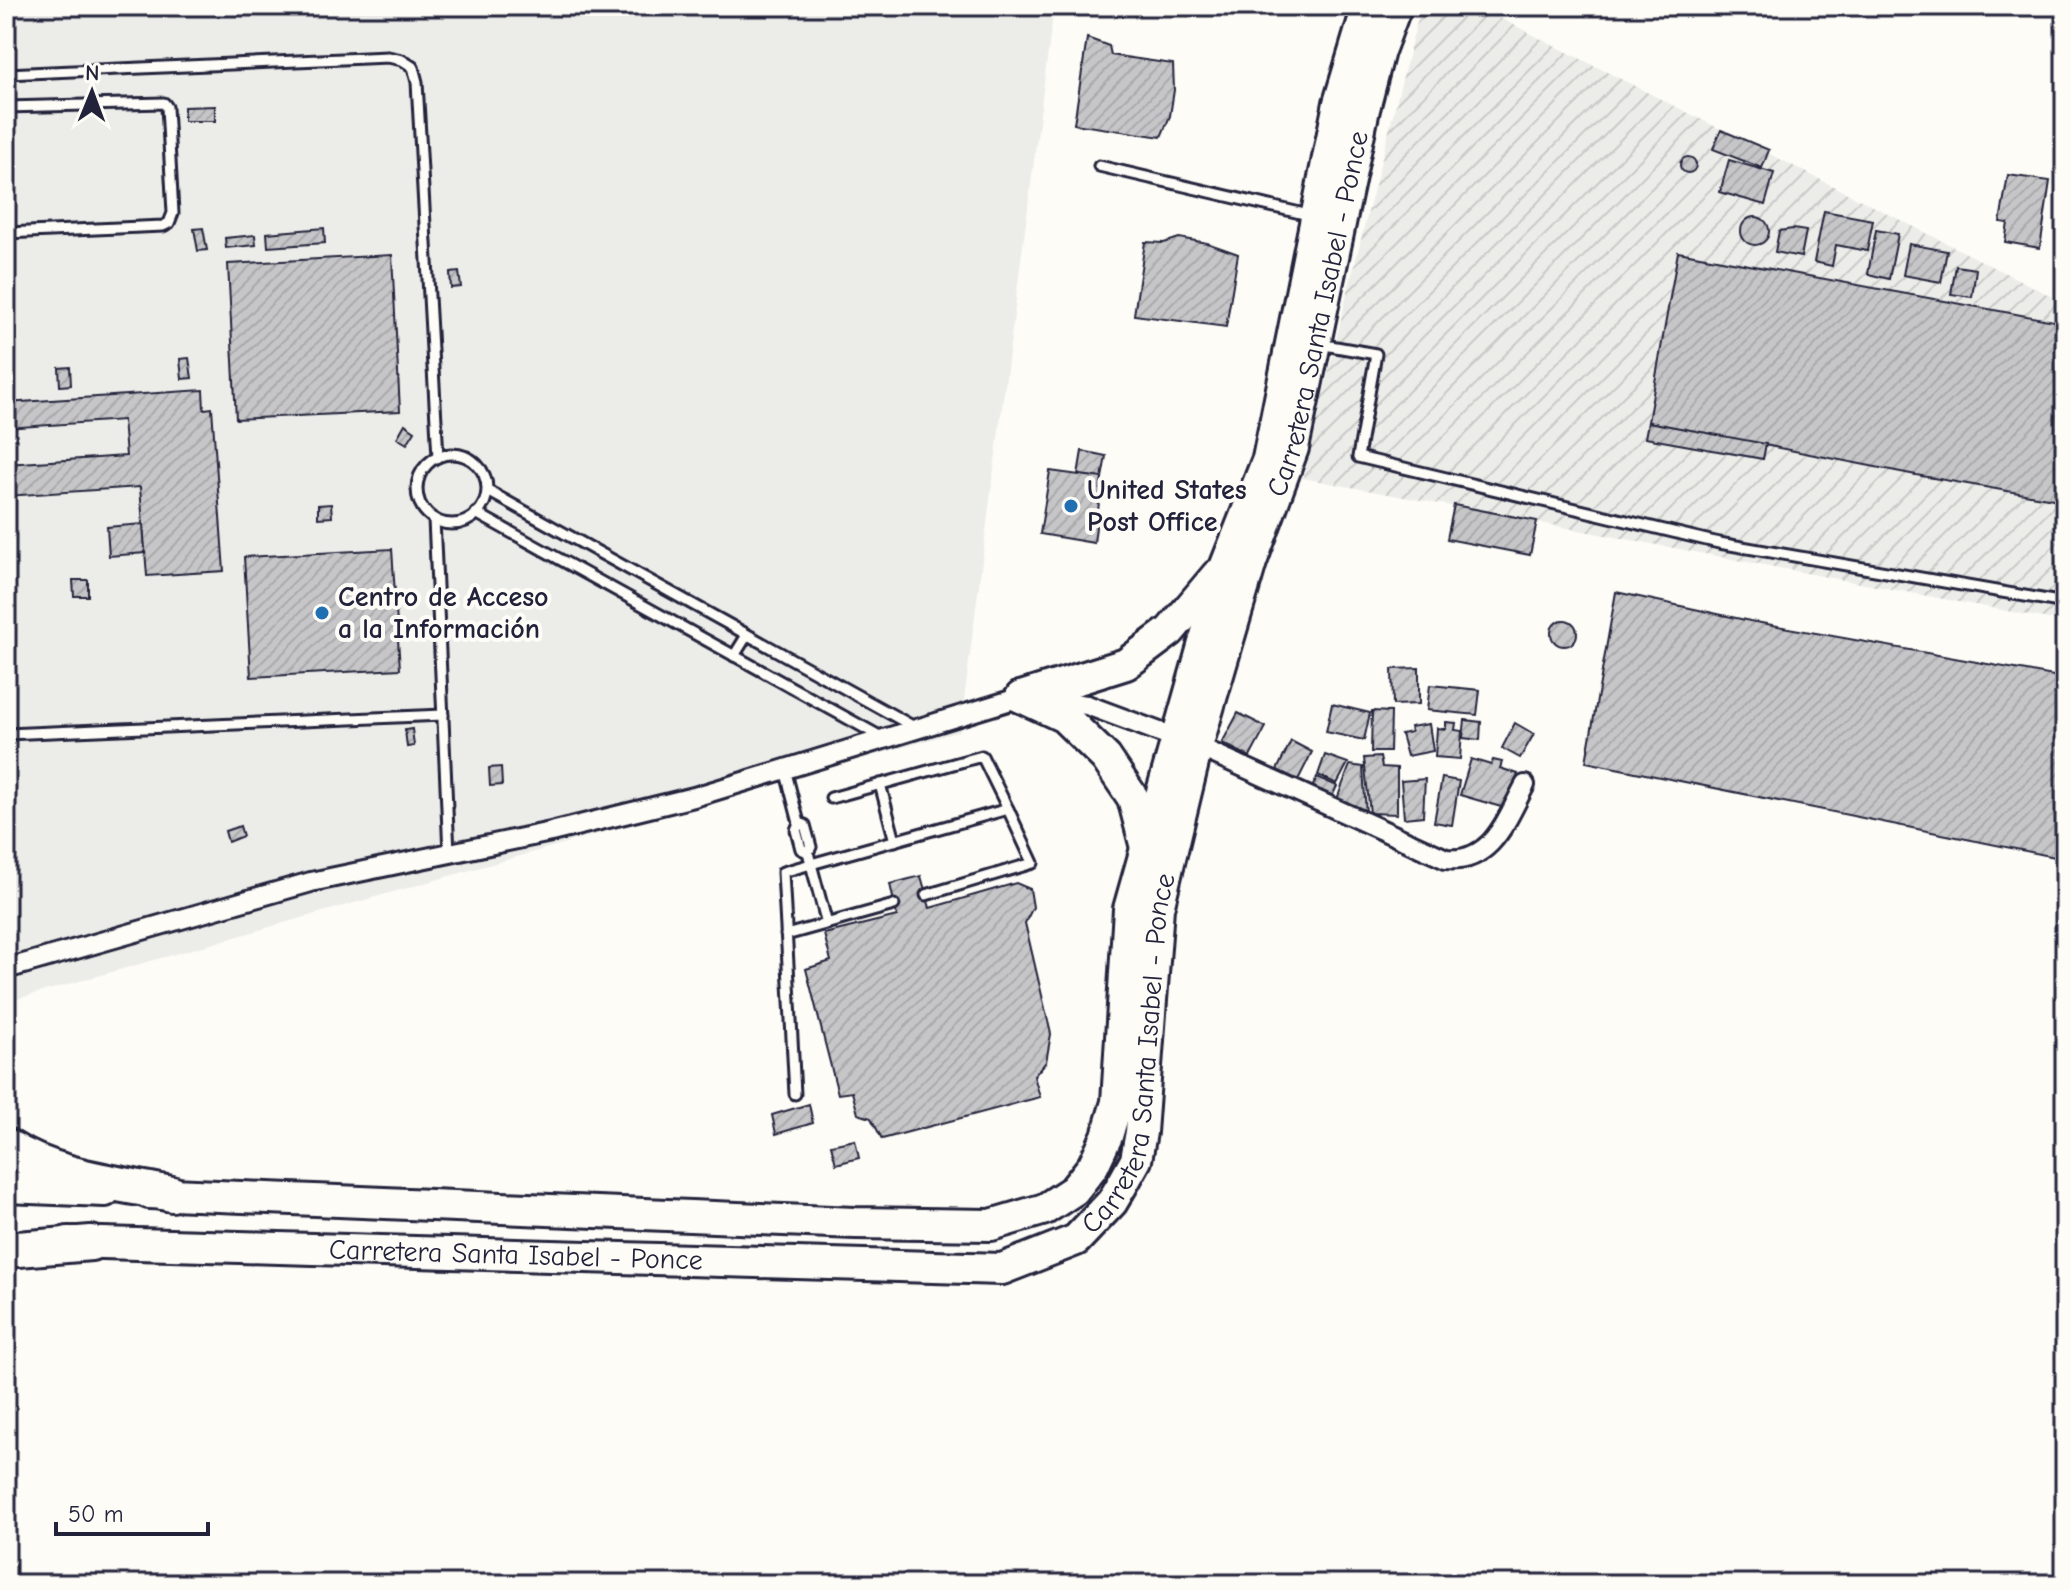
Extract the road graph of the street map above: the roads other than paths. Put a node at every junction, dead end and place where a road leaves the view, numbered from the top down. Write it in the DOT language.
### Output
graph roads {
  1 [pos="1368,6"];
  2 [pos="1396,6"];
  3 [pos="6,74"];
  4 [pos="6,107"];
  5 [pos="1099,166"];
  6 [pos="1327,219"];
  7 [pos="6,233"];
  8 [pos="1316,343"];
  9 [pos="438,457"];
  10 [pos="488,491"];
  11 [pos="476,513"];
  12 [pos="434,519"];
  13 [pos="1226,565"];
  14 [pos="2065,603"];
  15 [pos="747,635"];
  16 [pos="734,656"];
  17 [pos="1021,697"];
  18 [pos="443,715"];
  19 [pos="916,728"];
  20 [pos="6,734"];
  21 [pos="884,738"];
  22 [pos="1186,742"];
  23 [pos="785,769"];
  24 [pos="880,784"];
  25 [pos="1525,785"];
  26 [pos="831,798"];
  27 [pos="1008,809"];
  28 [pos="895,841"];
  29 [pos="1146,847"];
  30 [pos="449,853"];
  31 [pos="811,864"];
  32 [pos="926,895"];
  33 [pos="894,905"];
  34 [pos="827,924"];
  35 [pos="786,935"];
  36 [pos="6,969"];
  37 [pos="795,1094"];
  38 [pos="6,1146"];
  39 [pos="6,1187"];
  40 [pos="172,1194"];
  41 [pos="6,1240"];
  42 [pos="91,1243"];
  43 [pos="6,1250"];
  1 -- 6 [label="main road, Carretera Santa Isabel - Ponce"];
  2 -- 6 [label="main road, Carretera Santa Isabel - Ponce"];
  3 -- 9 [label="lane"];
  4 -- 7 [label="lane"];
  5 -- 6 [label="lane"];
  6 -- 8 [label="main road, Carretera Santa Isabel - Ponce"];
  6 -- 13 [label="main road, Carretera Santa Isabel - Ponce"];
  8 -- 14 [label="lane"];
  8 -- 22 [label="main road, Carretera Santa Isabel - Ponce"];
  9 -- 10 [label="lane"];
  9 -- 12 [label="lane"];
  10 -- 11 [label="lane"];
  10 -- 15 [label="lane"];
  11 -- 12 [label="lane"];
  11 -- 16 [label="lane"];
  12 -- 18 [label="lane"];
  13 -- 17 [label="main road"];
  13 -- 22 [label="main road, Carretera Santa Isabel - Ponce"];
  15 -- 16 [label="lane"];
  15 -- 19 [label="lane"];
  16 -- 21 [label="lane"];
  17 -- 19 [label="street"];
  17 -- 22 [label="street"];
  17 -- 29 [label="main road"];
  18 -- 20 [label="lane"];
  18 -- 30 [label="lane"];
  19 -- 21 [label="street"];
  21 -- 23 [label="street"];
  22 -- 25 [label="street"];
  22 -- 29 [label="main road, Carretera Santa Isabel - Ponce"];
  22 -- 42 [label="main road, Carretera Santa Isabel - Ponce"];
  23 -- 30 [label="street"];
  23 -- 31 [label="lane"];
  24 -- 26 [label="lane"];
  24 -- 27 [label="lane"];
  24 -- 28 [label="lane"];
  27 -- 28 [label="lane"];
  27 -- 32 [label="lane"];
  28 -- 31 [label="lane"];
  29 -- 40 [label="main road, Carretera Santa Isabel - Ponce"];
  30 -- 36 [label="street"];
  31 -- 34 [label="lane"];
  31 -- 35 [label="lane"];
  33 -- 34 [label="lane"];
  34 -- 35 [label="lane"];
  35 -- 37 [label="lane"];
  38 -- 40 [label="highway"];
  39 -- 40 [label="main road, Carretera Santa Isabel - Ponce"];
  41 -- 42 [label="main road, Carretera Santa Isabel - Ponce"];
  42 -- 43 [label="highway"];
}
